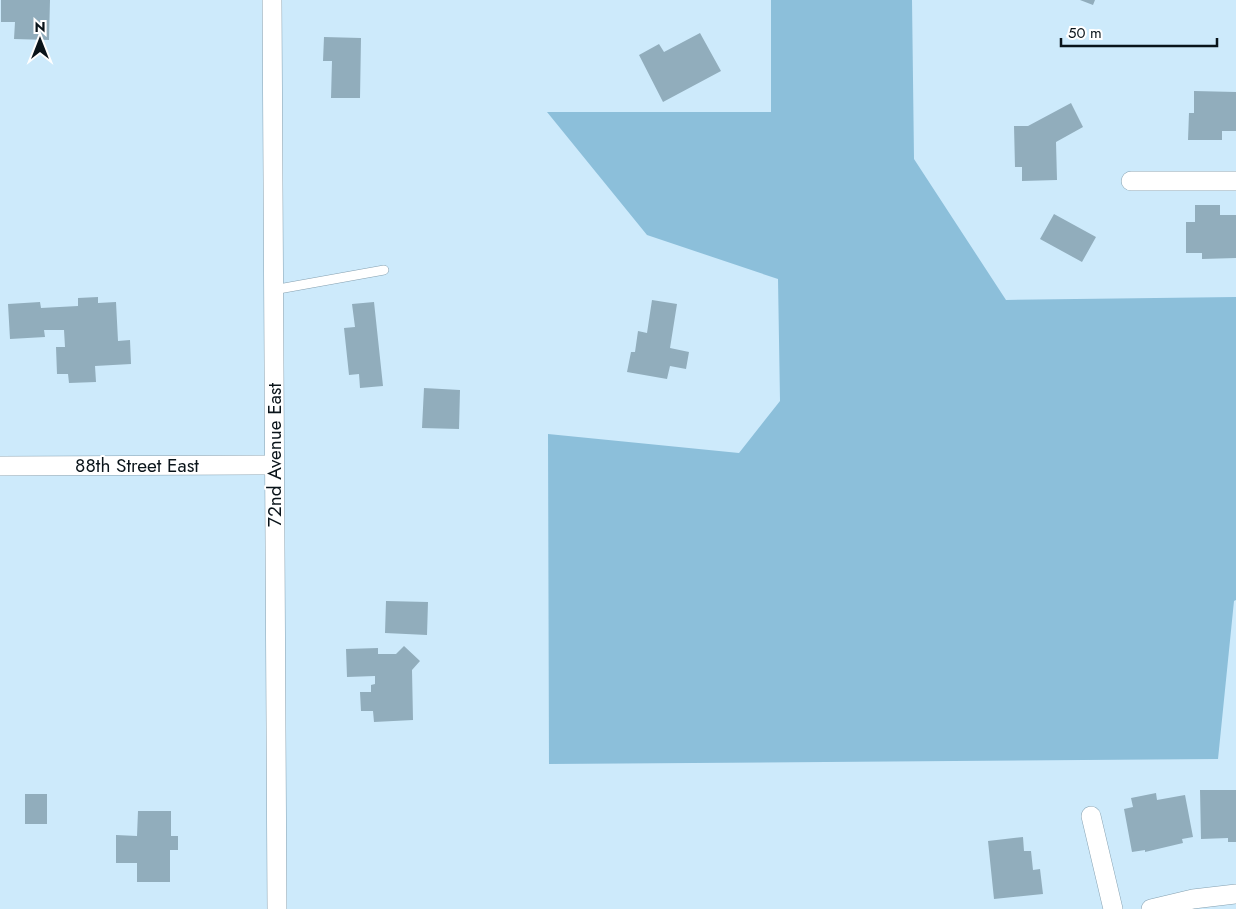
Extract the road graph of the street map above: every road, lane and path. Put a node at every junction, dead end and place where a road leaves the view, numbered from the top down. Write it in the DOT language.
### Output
graph roads {
  1 [pos="272,0"];
  2 [pos="1131,181"];
  3 [pos="1236,181"];
  4 [pos="384,270"];
  5 [pos="274,290"];
  6 [pos="274,465"];
  7 [pos="0,466"];
  8 [pos="1091,816"];
  9 [pos="1236,894"];
  10 [pos="277,909"];
  11 [pos="1113,909"];
  12 [pos="1151,909"];
  1 -- 5 [label="street, 72nd Avenue East"];
  2 -- 3 [label="street"];
  4 -- 5 [label="lane"];
  5 -- 6 [label="street, 72nd Avenue East"];
  6 -- 7 [label="street, 88th Street East"];
  6 -- 10 [label="street, 72nd Avenue East"];
  8 -- 11 [label="street"];
  9 -- 12 [label="street"];
}
